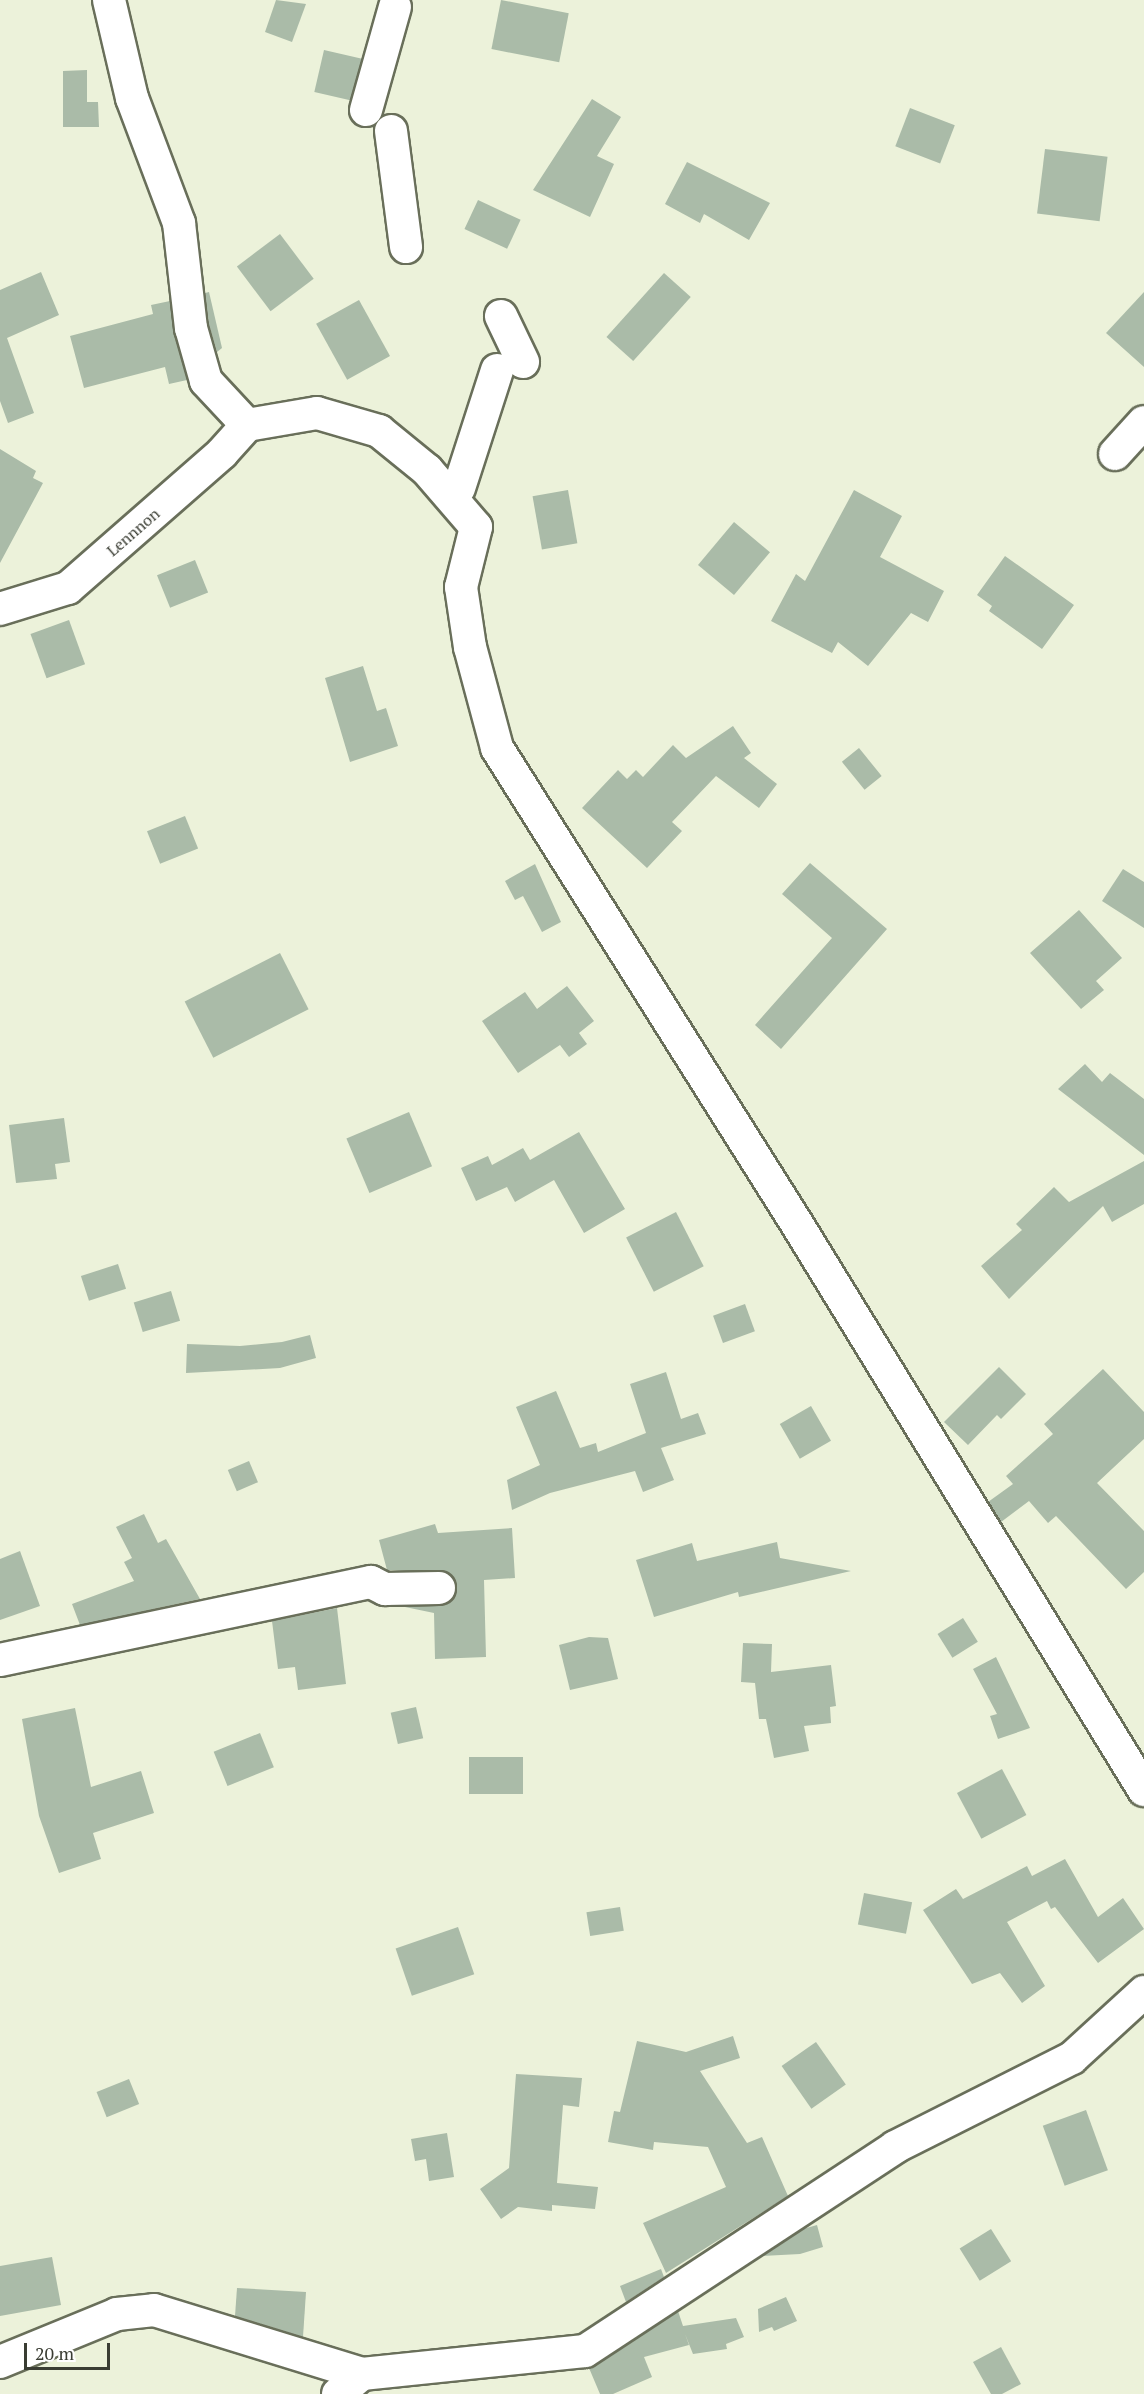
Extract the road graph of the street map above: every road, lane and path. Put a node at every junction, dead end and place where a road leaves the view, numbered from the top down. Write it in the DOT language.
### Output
graph roads {
  1 [pos="109,0"];
  2 [pos="395,7"];
  3 [pos="366,110"];
  4 [pos="391,130"];
  5 [pos="406,247"];
  6 [pos="501,315"];
  7 [pos="1144,422"];
  8 [pos="247,425"];
  9 [pos="1115,453"];
  10 [pos="459,488"];
  11 [pos="0,609"];
  12 [pos="439,1588"];
  13 [pos="0,1660"];
  14 [pos="1144,1790"];
  15 [pos="1144,1992"];
  16 [pos="0,2361"];
  17 [pos="362,2374"];
  18 [pos="338,2394"];
  1 -- 8 [label="street"];
  2 -- 3 [label="street"];
  4 -- 5 [label="street"];
  6 -- 10 [label="street"];
  7 -- 9 [label="street"];
  8 -- 11 [label="street, Lennnon"];
  8 -- 14 [label="street"];
  12 -- 13 [label="street"];
  15 -- 17 [label="street"];
  16 -- 17 [label="street"];
  17 -- 18 [label="street"];
}
